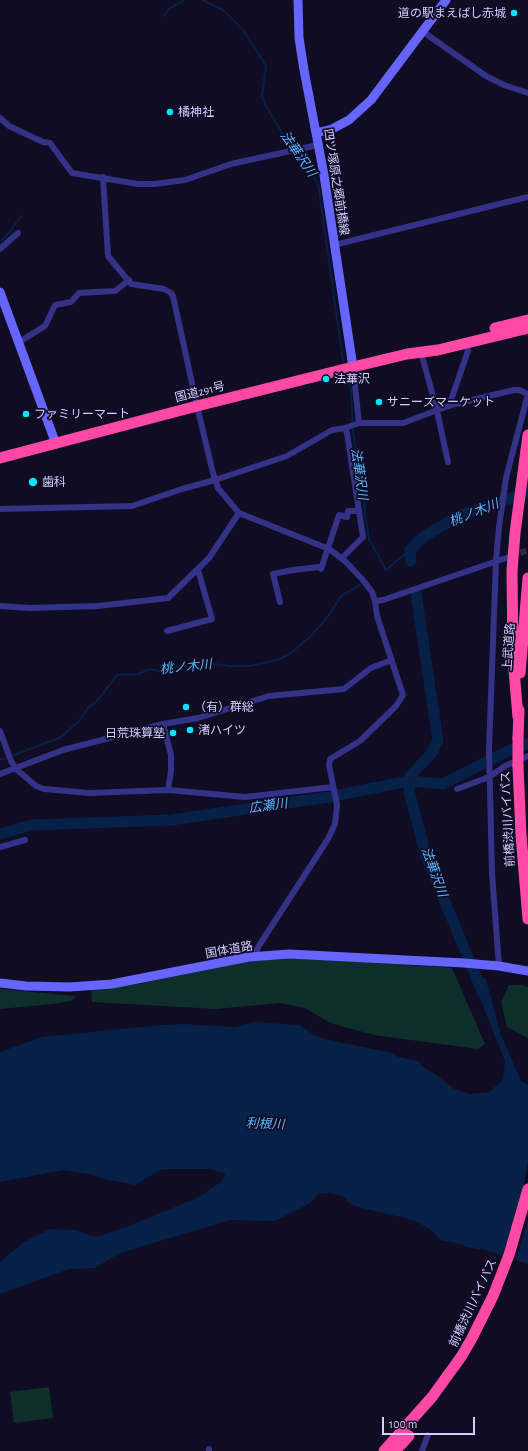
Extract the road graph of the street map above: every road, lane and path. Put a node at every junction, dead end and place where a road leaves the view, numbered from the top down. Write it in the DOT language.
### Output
graph roads {
  1 [pos="298,0"];
  2 [pos="446,0"];
  3 [pos="422,31"];
  4 [pos="528,92"];
  5 [pos="0,118"];
  6 [pos="316,133"];
  7 [pos="318,145"];
  8 [pos="103,177"];
  9 [pos="528,197"];
  10 [pos="18,233"];
  11 [pos="334,246"];
  12 [pos="0,249"];
  13 [pos="128,280"];
  14 [pos="0,292"];
  15 [pos="528,320"];
  16 [pos="528,328"];
  17 [pos="19,342"];
  18 [pos="466,343"];
  19 [pos="421,352"];
  20 [pos="407,354"];
  21 [pos="353,367"];
  22 [pos="528,394"];
  23 [pos="197,406"];
  24 [pos="449,406"];
  25 [pos="437,411"];
  26 [pos="359,423"];
  27 [pos="345,428"];
  28 [pos="528,435"];
  29 [pos="56,444"];
  30 [pos="0,458"];
  31 [pos="448,462"];
  32 [pos="215,480"];
  33 [pos="0,509"];
  34 [pos="360,511"];
  35 [pos="239,513"];
  36 [pos="329,549"];
  37 [pos="508,557"];
  38 [pos="342,558"];
  39 [pos="496,561"];
  40 [pos="198,570"];
  41 [pos="528,578"];
  42 [pos="375,601"];
  43 [pos="280,602"];
  44 [pos="0,606"];
  45 [pos="528,626"];
  46 [pos="167,631"];
  47 [pos="392,660"];
  48 [pos="518,717"];
  49 [pos="163,724"];
  50 [pos="0,731"];
  51 [pos="528,756"];
  52 [pos="16,769"];
  53 [pos="0,774"];
  54 [pos="489,775"];
  55 [pos="333,788"];
  56 [pos="457,789"];
  57 [pos="168,790"];
  58 [pos="25,840"];
  59 [pos="0,847"];
  60 [pos="528,919"];
  61 [pos="257,957"];
  62 [pos="498,966"];
  63 [pos="528,971"];
  64 [pos="0,983"];
  65 [pos="528,1189"];
  66 [pos="405,1435"];
  67 [pos="428,1435"];
  68 [pos="384,1451"];
  69 [pos="396,1451"];
  70 [pos="422,1451"];
  1 -- 6 [label="street, 四ツ塚原之郷前橋線"];
  2 -- 3 [label="street"];
  3 -- 4 [label="street"];
  3 -- 6 [label="street"];
  5 -- 8 [label="street"];
  6 -- 7 [label="street, 四ツ塚原之郷前橋線"];
  7 -- 8 [label="street"];
  7 -- 11 [label="street, 四ツ塚原之郷前橋線"];
  8 -- 13 [label="street"];
  9 -- 11 [label="street"];
  10 -- 12 [label="street"];
  11 -- 21 [label="street, 四ツ塚原之郷前橋線"];
  13 -- 17 [label="street"];
  13 -- 23 [label="street"];
  14 -- 17 [label="street"];
  15 -- 20 [label="highway, 国道291号"];
  16 -- 18 [label="highway, 国道291号"];
  17 -- 29 [label="street"];
  18 -- 19 [label="highway, 国道291号"];
  18 -- 24 [label="street"];
  19 -- 20 [label="highway, 国道291号"];
  19 -- 25 [label="street"];
  20 -- 21 [label="highway, 国道291号"];
  21 -- 23 [label="highway, 国道291号"];
  21 -- 26 [label="street"];
  22 -- 24 [label="street"];
  22 -- 39 [label="street"];
  23 -- 29 [label="highway, 国道291号"];
  23 -- 32 [label="street"];
  24 -- 25 [label="street"];
  25 -- 26 [label="street"];
  25 -- 31 [label="street"];
  26 -- 27 [label="street"];
  27 -- 32 [label="street"];
  27 -- 34 [label="street"];
  28 -- 48 [label="highway"];
  29 -- 30 [label="highway, 国道291号"];
  32 -- 33 [label="street"];
  32 -- 35 [label="street"];
  34 -- 36 [label="street"];
  34 -- 38 [label="street"];
  35 -- 36 [label="street"];
  35 -- 40 [label="street"];
  36 -- 38 [label="street"];
  36 -- 43 [label="street"];
  37 -- 39 [label="street"];
  38 -- 42 [label="street"];
  39 -- 42 [label="street"];
  39 -- 54 [label="street"];
  40 -- 44 [label="street"];
  40 -- 46 [label="street"];
  41 -- 48 [label="highway, 上武道路"];
  42 -- 47 [label="street"];
  45 -- 48 [label="highway"];
  47 -- 49 [label="street"];
  47 -- 55 [label="street"];
  48 -- 60 [label="highway, 前橋渋川バイパス, bridge"];
  49 -- 52 [label="street"];
  49 -- 57 [label="street"];
  50 -- 52 [label="street"];
  51 -- 54 [label="street"];
  52 -- 53 [label="street"];
  52 -- 57 [label="street"];
  54 -- 56 [label="street"];
  54 -- 62 [label="street"];
  55 -- 57 [label="street"];
  55 -- 61 [label="street"];
  58 -- 59 [label="street"];
  61 -- 62 [label="street, 国体道路"];
  61 -- 64 [label="street, 国体道路"];
  62 -- 63 [label="street"];
  65 -- 66 [label="highway, 前橋渋川バイパス"];
  66 -- 68 [label="highway, 前橋渋川バイパス"];
  66 -- 69 [label="highway"];
  67 -- 70 [label="street"];
}
